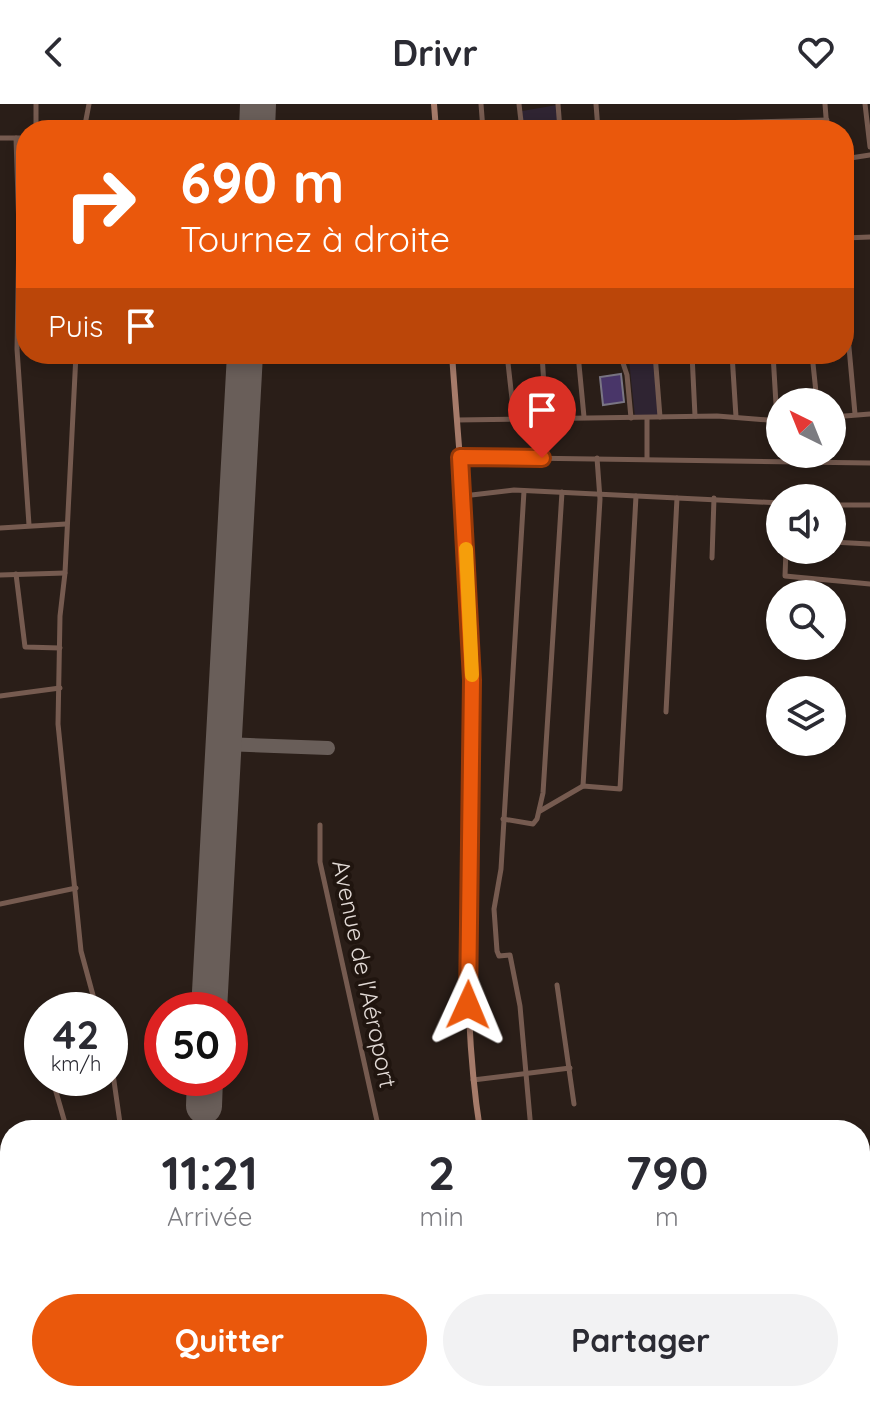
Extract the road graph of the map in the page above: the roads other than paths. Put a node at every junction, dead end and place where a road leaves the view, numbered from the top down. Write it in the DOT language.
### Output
graph roads {
  1 [pos="825,104"];
  2 [pos="865,104"];
  3 [pos="827,120"];
  4 [pos="0,138"];
  5 [pos="16,138"];
  6 [pos="870,147"];
  7 [pos="18,364"];
  8 [pos="75,364"];
  9 [pos="453,364"];
  10 [pos="508,364"];
  11 [pos="543,364"];
  12 [pos="579,364"];
  13 [pos="623,364"];
  14 [pos="656,364"];
  15 [pos="692,364"];
  16 [pos="733,364"];
  17 [pos="774,364"];
  18 [pos="813,364"];
  19 [pos="850,364"];
  20 [pos="776,388"];
  21 [pos="816,388"];
  22 [pos="855,414"];
  23 [pos="870,414"];
  24 [pos="846,415"];
  25 [pos="695,416"];
  26 [pos="514,417"];
  27 [pos="546,417"];
  28 [pos="584,417"];
  29 [pos="660,417"];
  30 [pos="736,417"];
  31 [pos="631,418"];
  32 [pos="647,419"];
  33 [pos="457,420"];
  34 [pos="766,420"];
  35 [pos="460,457"];
  36 [pos="597,458"];
  37 [pos="647,458"];
  38 [pos="870,463"];
  39 [pos="524,491"];
  40 [pos="562,492"];
  41 [pos="598,493"];
  42 [pos="463,496"];
  43 [pos="636,496"];
  44 [pos="677,497"];
  45 [pos="714,498"];
  46 [pos="766,502"];
  47 [pos="846,505"];
  48 [pos="870,505"];
  49 [pos="66,524"];
  50 [pos="29,525"];
  51 [pos="0,528"];
  52 [pos="846,543"];
  53 [pos="870,544"];
  54 [pos="712,558"];
  55 [pos="785,564"];
  56 [pos="65,573"];
  57 [pos="16,574"];
  58 [pos="0,575"];
  59 [pos="870,584"];
  60 [pos="60,648"];
  61 [pos="61,687"];
  62 [pos="0,696"];
  63 [pos="666,712"];
  64 [pos="583,786"];
  65 [pos="540,811"];
  66 [pos="503,819"];
  67 [pos="320,825"];
  68 [pos="76,888"];
  69 [pos="0,904"];
  70 [pos="557,985"];
  71 [pos="92,992"];
  72 [pos="571,1068"];
  73 [pos="527,1072"];
  74 [pos="472,1080"];
  75 [pos="57,1096"];
  76 [pos="116,1096"];
  77 [pos="574,1104"];
  78 [pos="64,1120"];
  79 [pos="120,1120"];
  80 [pos="377,1120"];
  81 [pos="478,1120"];
  82 [pos="530,1120"];
  1 -- 3 [label="street"];
  2 -- 6 [label="street"];
  4 -- 5 [label="street"];
  7 -- 50 [label="street"];
  8 -- 49 [label="street"];
  9 -- 33 [label="main road"];
  10 -- 26 [label="street"];
  11 -- 27 [label="street"];
  12 -- 28 [label="street"];
  13 -- 31 [label="street"];
  14 -- 29 [label="street"];
  15 -- 25 [label="street"];
  16 -- 30 [label="street"];
  17 -- 20 [label="street"];
  18 -- 21 [label="street"];
  19 -- 22 [label="street"];
  22 -- 23 [label="street"];
  22 -- 24 [label="street"];
  25 -- 29 [label="street"];
  25 -- 30 [label="street"];
  26 -- 27 [label="street"];
  26 -- 33 [label="street"];
  27 -- 28 [label="street"];
  28 -- 31 [label="street"];
  29 -- 32 [label="street"];
  30 -- 34 [label="street"];
  31 -- 32 [label="street"];
  32 -- 37 [label="street"];
  33 -- 35 [label="main road"];
  35 -- 36 [label="street"];
  35 -- 42 [label="main road"];
  36 -- 37 [label="street"];
  36 -- 41 [label="street"];
  37 -- 38 [label="street"];
  39 -- 40 [label="street"];
  39 -- 42 [label="street"];
  39 -- 66 [label="street"];
  40 -- 41 [label="street"];
  40 -- 65 [label="street"];
  41 -- 43 [label="street"];
  41 -- 64 [label="street"];
  42 -- 74 [label="main road"];
  43 -- 44 [label="street"];
  43 -- 64 [label="street"];
  44 -- 45 [label="street"];
  44 -- 63 [label="street"];
  45 -- 46 [label="street"];
  45 -- 54 [label="street"];
  47 -- 48 [label="street"];
  49 -- 50 [label="street"];
  49 -- 56 [label="street"];
  50 -- 51 [label="street"];
  52 -- 53 [label="street"];
  55 -- 59 [label="street"];
  56 -- 57 [label="street"];
  56 -- 60 [label="street"];
  57 -- 58 [label="street"];
  57 -- 60 [label="street"];
  60 -- 61 [label="street"];
  61 -- 62 [label="street"];
  61 -- 68 [label="street"];
  64 -- 65 [label="street"];
  65 -- 66 [label="street"];
  66 -- 73 [label="street"];
  67 -- 80 [label="street, Avenue de l'Aéroport"];
  68 -- 69 [label="street"];
  68 -- 71 [label="street"];
  70 -- 72 [label="street"];
  72 -- 73 [label="street"];
  72 -- 77 [label="street"];
  73 -- 74 [label="street"];
  73 -- 82 [label="street"];
  74 -- 81 [label="main road"];
  75 -- 78 [label="street"];
  76 -- 79 [label="street"];
}
